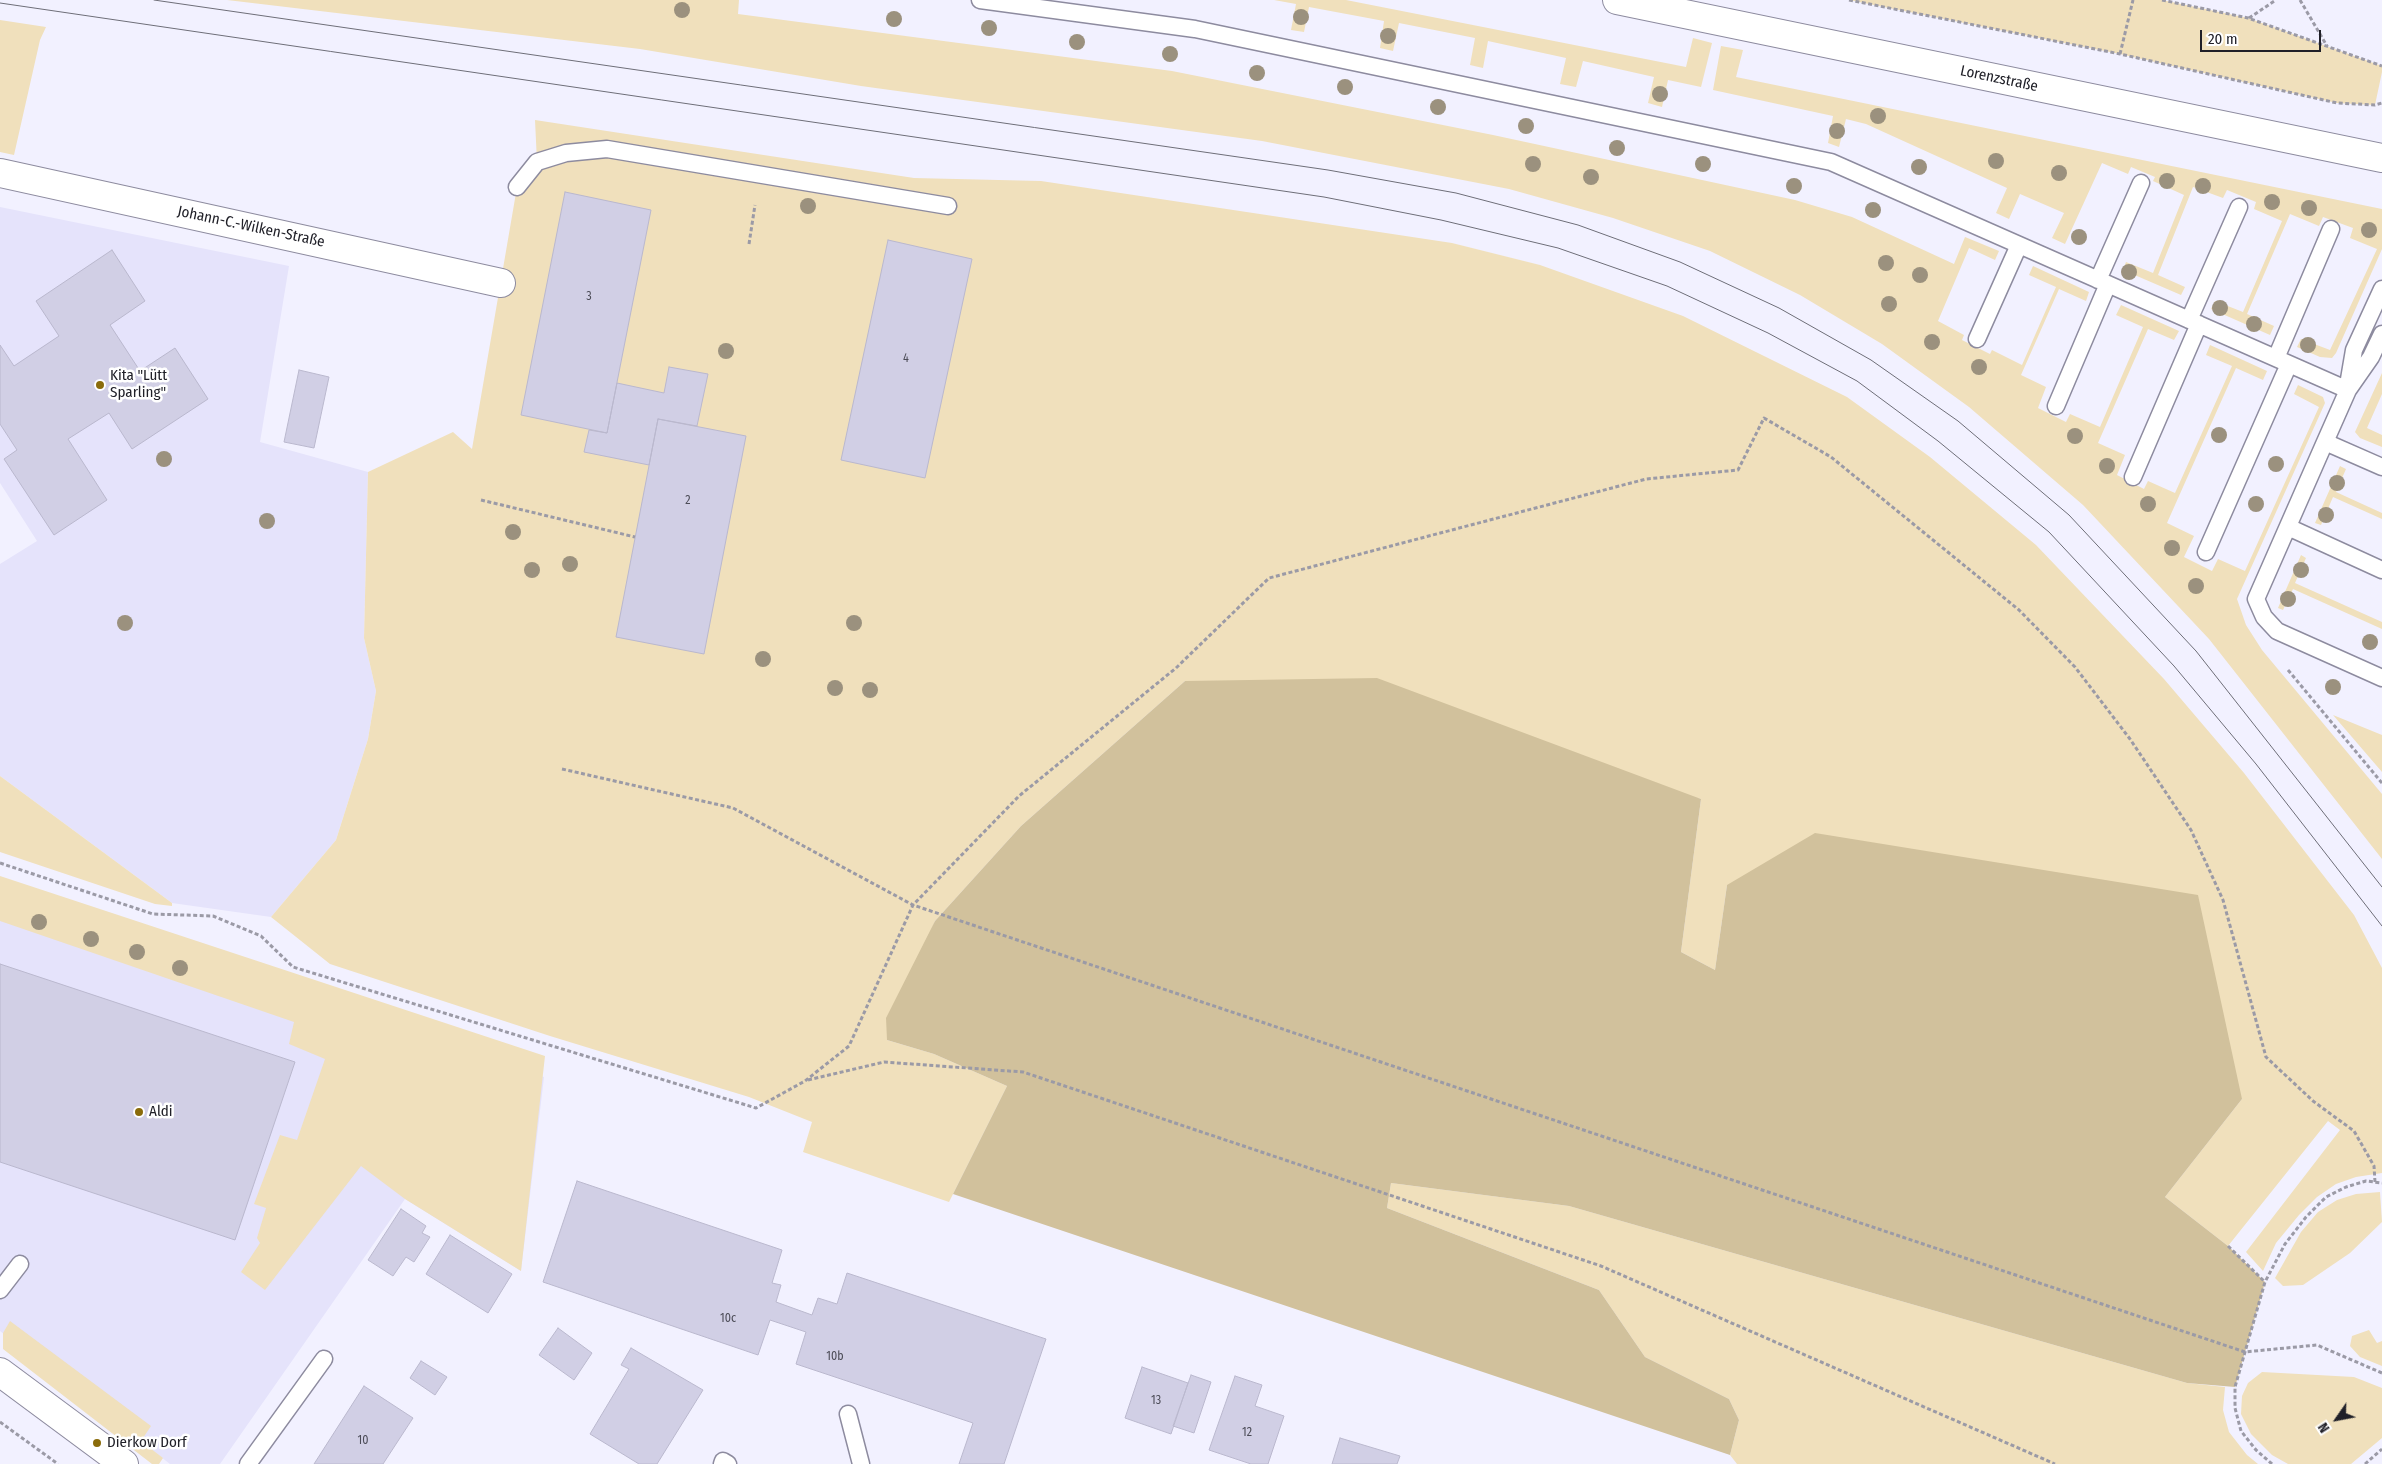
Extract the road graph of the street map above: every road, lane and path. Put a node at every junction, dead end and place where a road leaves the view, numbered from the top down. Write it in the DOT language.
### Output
graph roads {
  1 [pos="980,0"];
  2 [pos="1617,0"];
  3 [pos="1849,0"];
  4 [pos="1871,0"];
  5 [pos="2133,0"];
  6 [pos="2162,0"];
  7 [pos="2276,0"];
  8 [pos="2300,0"];
  9 [pos="1870,5"];
  10 [pos="2248,18"];
  11 [pos="2327,47"];
  12 [pos="2120,54"];
  13 [pos="2382,66"];
  14 [pos="2382,103"];
  15 [pos="2382,158"];
  16 [pos="0,173"];
  17 [pos="760,174"];
  18 [pos="2141,183"];
  19 [pos="517,187"];
  20 [pos="948,206"];
  21 [pos="2239,207"];
  22 [pos="2331,229"];
  23 [pos="749,244"];
  24 [pos="2020,245"];
  25 [pos="2103,282"];
  26 [pos="501,283"];
  27 [pos="2382,289"];
  28 [pos="2194,322"];
  29 [pos="2382,334"];
  30 [pos="1977,339"];
  31 [pos="2283,361"];
  32 [pos="2348,390"];
  33 [pos="2056,406"];
  34 [pos="2325,442"];
  35 [pos="2382,468"];
  36 [pos="2133,477"];
  37 [pos="481,500"];
  38 [pos="2288,527"];
  39 [pos="635,537"];
  40 [pos="2206,552"];
  41 [pos="2382,570"];
  42 [pos="2286,668"];
  43 [pos="2382,678"];
  44 [pos="562,769"];
  45 [pos="2382,783"];
  46 [pos="0,864"];
  47 [pos="912,905"];
  48 [pos="805,1081"];
  49 [pos="2375,1182"];
  50 [pos="2382,1183"];
  51 [pos="2228,1246"];
  52 [pos="20,1264"];
  53 [pos="2265,1282"];
  54 [pos="0,1290"];
  55 [pos="2245,1352"];
  56 [pos="324,1359"];
  57 [pos="0,1372"];
  58 [pos="2382,1373"];
  59 [pos="848,1414"];
  60 [pos="0,1422"];
  61 [pos="2382,1449"];
  62 [pos="58,1464"];
  63 [pos="124,1464"];
  64 [pos="248,1464"];
  65 [pos="722,1464"];
  66 [pos="728,1464"];
  67 [pos="861,1464"];
  68 [pos="2055,1464"];
  69 [pos="2272,1464"];
  70 [pos="2365,1464"];
  1 -- 24 [label="lane"];
  2 -- 15 [label="street, Lorenzstraße"];
  3 -- 9 [label="path"];
  4 -- 9 [label="path"];
  5 -- 12 [label="path"];
  6 -- 10 [label="path"];
  7 -- 10 [label="path"];
  8 -- 11 [label="path"];
  9 -- 12 [label="path"];
  10 -- 11 [label="path"];
  11 -- 13 [label="path"];
  12 -- 14 [label="path"];
  16 -- 26 [label="street, Johann-C.-Wilken-Straße"];
  17 -- 19 [label="lane"];
  17 -- 20 [label="lane"];
  17 -- 23 [label="path"];
  18 -- 25 [label="lane"];
  21 -- 28 [label="lane"];
  22 -- 31 [label="lane"];
  24 -- 25 [label="lane"];
  24 -- 30 [label="lane"];
  25 -- 28 [label="lane"];
  25 -- 33 [label="lane"];
  27 -- 32 [label="lane"];
  28 -- 31 [label="lane"];
  28 -- 36 [label="lane"];
  29 -- 32 [label="lane"];
  31 -- 32 [label="lane"];
  31 -- 40 [label="lane"];
  32 -- 34 [label="lane"];
  34 -- 35 [label="lane"];
  34 -- 38 [label="lane"];
  37 -- 39 [label="path"];
  38 -- 41 [label="lane"];
  38 -- 43 [label="lane"];
  42 -- 45 [label="path"];
  44 -- 47 [label="path"];
  46 -- 48 [label="path"];
  47 -- 48 [label="path"];
  47 -- 49 [label="path"];
  47 -- 55 [label="path"];
  48 -- 68 [label="path"];
  49 -- 50 [label="path"];
  49 -- 53 [label="path"];
  51 -- 53 [label="path"];
  52 -- 54 [label="lane"];
  53 -- 55 [label="path"];
  55 -- 58 [label="path"];
  55 -- 69 [label="path"];
  56 -- 64 [label="lane"];
  57 -- 63 [label="street"];
  59 -- 67 [label="lane"];
  60 -- 62 [label="path"];
  61 -- 70 [label="path"];
  65 -- 66 [label="lane"];
}
